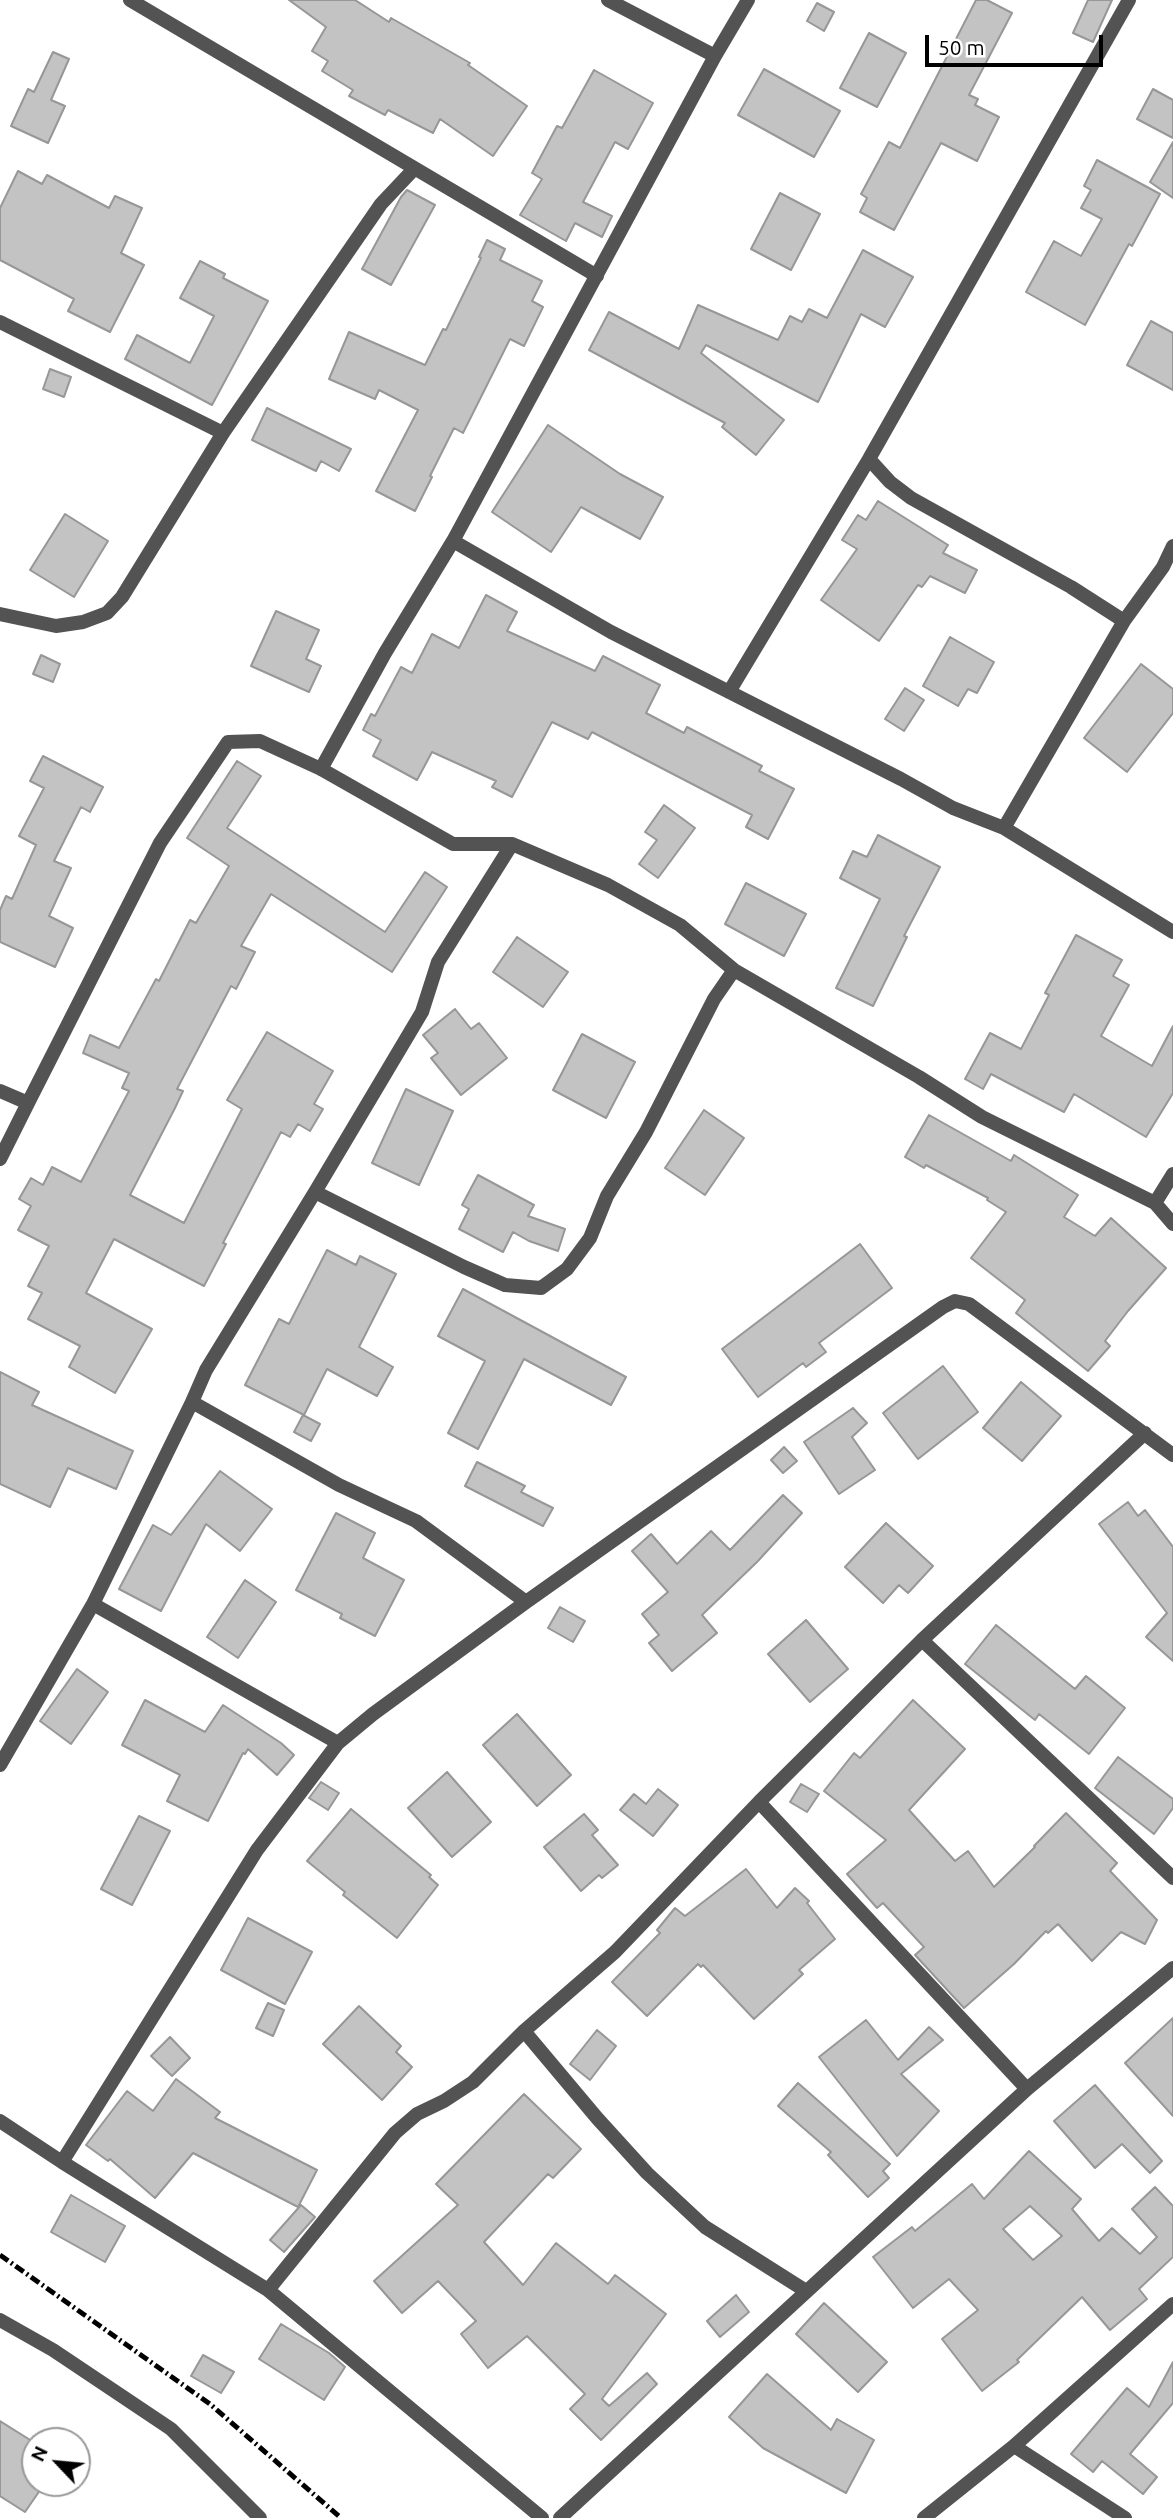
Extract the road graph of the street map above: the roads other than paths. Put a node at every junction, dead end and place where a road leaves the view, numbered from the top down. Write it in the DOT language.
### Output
graph roads {
  1 [pos="130,0"];
  2 [pos="608,0"];
  3 [pos="748,0"];
  4 [pos="1129,0"];
  5 [pos="715,56"];
  6 [pos="414,169"];
  7 [pos="597,276"];
  8 [pos="0,322"];
  9 [pos="223,433"];
  10 [pos="869,459"];
  11 [pos="453,541"];
  12 [pos="1173,546"];
  13 [pos="0,614"];
  14 [pos="1124,621"];
  15 [pos="729,692"];
  16 [pos="321,769"];
  17 [pos="1004,828"];
  18 [pos="512,844"];
  19 [pos="1173,932"];
  20 [pos="734,970"];
  21 [pos="0,1091"];
  22 [pos="28,1103"];
  23 [pos="0,1159"];
  24 [pos="1173,1174"];
  25 [pos="315,1192"];
  26 [pos="1155,1203"];
  27 [pos="1173,1224"];
  28 [pos="192,1402"];
  29 [pos="1146,1433"];
  30 [pos="1173,1455"];
  31 [pos="526,1602"];
  32 [pos="93,1604"];
  33 [pos="922,1640"];
  34 [pos="338,1743"];
  35 [pos="0,1765"];
  36 [pos="759,1802"];
  37 [pos="1173,1878"];
  38 [pos="1173,1968"];
  39 [pos="524,2031"];
  40 [pos="1027,2089"];
  41 [pos="0,2121"];
  42 [pos="62,2162"];
  43 [pos="268,2290"];
  44 [pos="806,2291"];
  45 [pos="1173,2304"];
  46 [pos="0,2320"];
  47 [pos="1014,2446"];
  48 [pos="260,2518"];
  49 [pos="542,2518"];
  50 [pos="561,2518"];
  51 [pos="924,2518"];
  52 [pos="1125,2518"];
  1 -- 6 [label="street"];
  2 -- 5 [label="street"];
  3 -- 5 [label="street"];
  4 -- 10 [label="street"];
  5 -- 7 [label="street"];
  6 -- 7 [label="street"];
  6 -- 9 [label="street"];
  7 -- 11 [label="street"];
  8 -- 9 [label="street"];
  9 -- 13 [label="street"];
  10 -- 14 [label="street"];
  10 -- 15 [label="street"];
  11 -- 15 [label="street"];
  11 -- 16 [label="street"];
  12 -- 14 [label="street"];
  14 -- 17 [label="street"];
  15 -- 17 [label="street"];
  16 -- 18 [label="street"];
  16 -- 22 [label="street"];
  17 -- 19 [label="street"];
  18 -- 20 [label="street"];
  18 -- 25 [label="street"];
  20 -- 25 [label="street"];
  20 -- 26 [label="street"];
  21 -- 22 [label="street"];
  22 -- 23 [label="street"];
  24 -- 26 [label="street"];
  25 -- 28 [label="street"];
  26 -- 27 [label="street"];
  28 -- 31 [label="street"];
  28 -- 32 [label="street"];
  29 -- 30 [label="street"];
  29 -- 31 [label="street"];
  29 -- 33 [label="street"];
  31 -- 34 [label="street"];
  32 -- 34 [label="street"];
  32 -- 35 [label="street"];
  33 -- 36 [label="street"];
  33 -- 37 [label="street"];
  34 -- 42 [label="street"];
  36 -- 39 [label="street"];
  36 -- 40 [label="street"];
  38 -- 40 [label="street"];
  39 -- 43 [label="street"];
  39 -- 44 [label="street"];
  40 -- 44 [label="street"];
  41 -- 42 [label="street"];
  42 -- 43 [label="street"];
  43 -- 49 [label="street"];
  44 -- 50 [label="street"];
  45 -- 47 [label="street"];
  46 -- 48 [label="street"];
  47 -- 51 [label="street"];
  47 -- 52 [label="street"];
}
